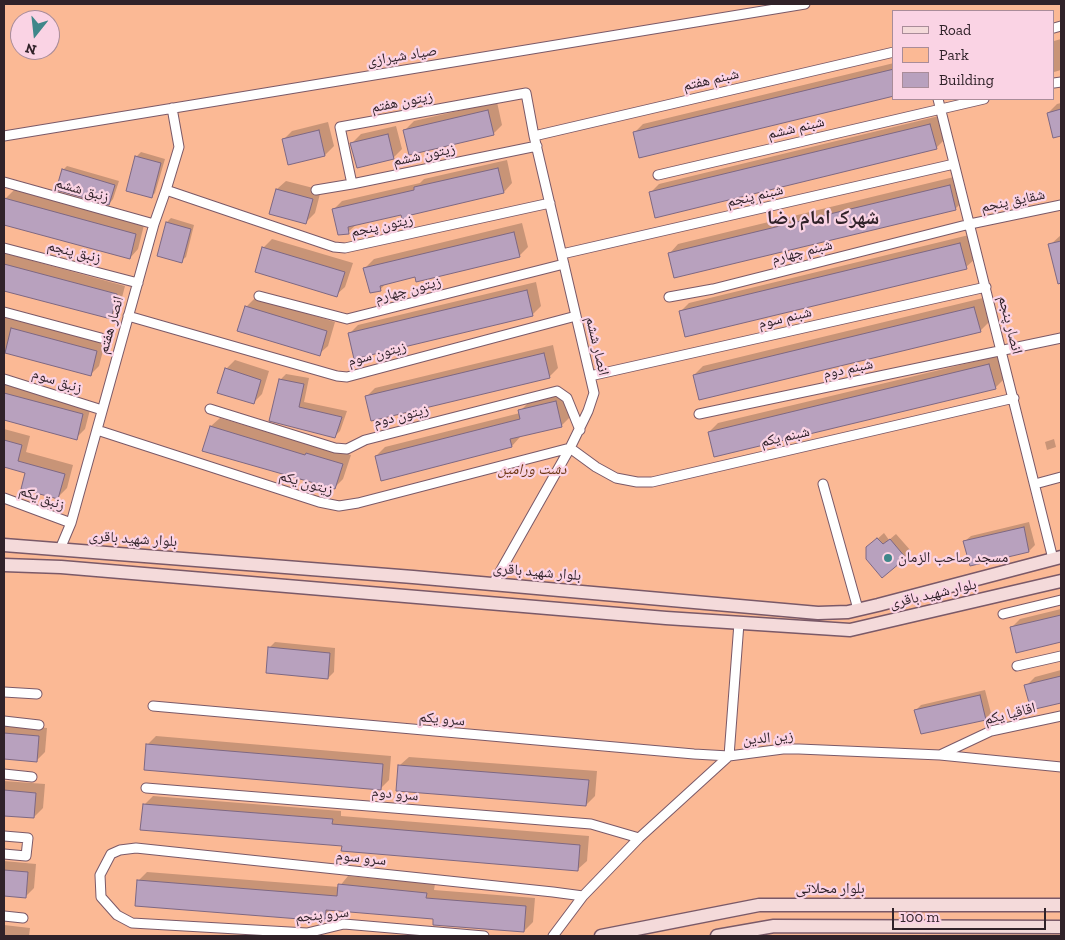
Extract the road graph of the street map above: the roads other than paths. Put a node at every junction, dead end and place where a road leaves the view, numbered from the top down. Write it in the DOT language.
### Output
graph roads {
  1 [pos="805,4"];
  2 [pos="892,52"];
  3 [pos="526,93"];
  4 [pos="973,100"];
  5 [pos="939,103"];
  6 [pos="172,108"];
  7 [pos="4,136"];
  8 [pos="534,136"];
  9 [pos="537,146"];
  10 [pos="954,164"];
  11 [pos="658,175"];
  12 [pos="4,182"];
  13 [pos="352,184"];
  14 [pos="166,190"];
  15 [pos="316,190"];
  16 [pos="550,203"];
  17 [pos="1061,205"];
  18 [pos="154,224"];
  19 [pos="970,224"];
  20 [pos="4,248"];
  21 [pos="562,254"];
  22 [pos="564,264"];
  23 [pos="138,282"];
  24 [pos="986,287"];
  25 [pos="259,296"];
  26 [pos="669,297"];
  27 [pos="4,312"];
  28 [pos="128,316"];
  29 [pos="576,316"];
  30 [pos="101,338"];
  31 [pos="1061,338"];
  32 [pos="1002,351"];
  33 [pos="590,376"];
  34 [pos="4,379"];
  35 [pos="1014,398"];
  36 [pos="210,409"];
  37 [pos="102,410"];
  38 [pos="699,414"];
  39 [pos="97,430"];
  40 [pos="580,430"];
  41 [pos="570,448"];
  42 [pos="1061,477"];
  43 [pos="823,484"];
  44 [pos="1035,484"];
  45 [pos="4,498"];
  46 [pos="71,523"];
  47 [pos="4,545"];
  48 [pos="60,549"];
  49 [pos="1057,558"];
  50 [pos="4,565"];
  51 [pos="1061,581"];
  52 [pos="493,584"];
  53 [pos="1061,600"];
  54 [pos="490,603"];
  55 [pos="858,610"];
  56 [pos="1003,614"];
  57 [pos="739,623"];
  58 [pos="1061,656"];
  59 [pos="1018,666"];
  60 [pos="4,692"];
  61 [pos="37,694"];
  62 [pos="153,706"];
  63 [pos="1061,716"];
  64 [pos="4,722"];
  65 [pos="39,725"];
  66 [pos="940,755"];
  67 [pos="729,756"];
  68 [pos="1061,767"];
  69 [pos="4,774"];
  70 [pos="32,777"];
  71 [pos="146,788"];
  72 [pos="4,836"];
  73 [pos="639,838"];
  74 [pos="4,854"];
  75 [pos="582,896"];
  76 [pos="1061,905"];
  77 [pos="4,916"];
  78 [pos="23,918"];
  79 [pos="132,923"];
  80 [pos="1061,927"];
  81 [pos="484,936"];
  82 [pos="553,936"];
  83 [pos="601,936"];
  84 [pos="717,936"];
  1 -- 6 [label="street, صیاد شیرازی"];
  2 -- 8 [label="street, شبنم هفتم"];
  3 -- 8 [label="street, انصار ششم"];
  3 -- 13 [label="street, زیتون هفتم"];
  4 -- 5 [label="street, شبنم ششم"];
  5 -- 10 [label="street, انصار پنجم"];
  5 -- 11 [label="street, شبنم ششم"];
  6 -- 7 [label="street, صیاد شیرازی"];
  6 -- 14 [label="street, انصار هفتم"];
  8 -- 9 [label="street, انصار ششم"];
  9 -- 13 [label="street, زیتون ششم"];
  9 -- 16 [label="street, انصار ششم"];
  10 -- 19 [label="street, انصار پنجم"];
  10 -- 21 [label="street, شبنم پنجم"];
  12 -- 18 [label="street, زنبق ششم"];
  13 -- 15 [label="street, زیتون ششم"];
  14 -- 16 [label="street, زیتون پنجم"];
  14 -- 18 [label="street, انصار هفتم"];
  16 -- 21 [label="street, انصار ششم"];
  17 -- 19 [label="street, شقایق پنجم"];
  18 -- 23 [label="street, انصار هفتم"];
  19 -- 24 [label="street, انصار پنجم"];
  19 -- 26 [label="street, شبنم چهارم"];
  20 -- 23 [label="street, زنبق پنجم"];
  21 -- 22 [label="street, انصار ششم"];
  22 -- 25 [label="street, زیتون چهارم"];
  22 -- 29 [label="street, انصار ششم"];
  23 -- 28 [label="street, انصار هفتم"];
  24 -- 32 [label="street, انصار پنجم"];
  24 -- 33 [label="street, شبنم سوم"];
  27 -- 30 [label="street"];
  28 -- 29 [label="street, زیتون سوم"];
  28 -- 37 [label="street, انصار هفتم"];
  29 -- 33 [label="street, انصار ششم"];
  31 -- 32 [label="street, شبنم دوم"];
  32 -- 35 [label="street, انصار پنجم"];
  32 -- 38 [label="street, شبنم دوم"];
  33 -- 40 [label="street, انصار ششم"];
  34 -- 37 [label="street, زنبق سوم"];
  35 -- 41 [label="street, شبنم یکم"];
  35 -- 44 [label="street, انصار پنجم"];
  36 -- 40 [label="street, زیتون دوم"];
  37 -- 39 [label="street, انصار هفتم"];
  39 -- 41 [label="street, زیتون یکم"];
  39 -- 46 [label="street, انصار هفتم"];
  40 -- 41 [label="street, انصار ششم"];
  41 -- 52 [label="street, انصار ششم"];
  42 -- 44 [label="street"];
  43 -- 55 [label="street"];
  44 -- 49 [label="street, انصار پنجم"];
  45 -- 46 [label="street, زنبق یکم"];
  46 -- 48 [label="street, انصار هفتم"];
  47 -- 48 [label="street, بلوار شهید باقری"];
  48 -- 52 [label="street, بلوار شهید باقری"];
  49 -- 55 [label="street, بلوار شهید باقری"];
  50 -- 54 [label="street, بلوار شهید باقری"];
  51 -- 57 [label="street, بلوار شهید باقری"];
  52 -- 54 [label="street"];
  52 -- 55 [label="street, بلوار شهید باقری"];
  53 -- 56 [label="street"];
  54 -- 57 [label="street, بلوار شهید باقری"];
  57 -- 67 [label="street"];
  58 -- 59 [label="street"];
  60 -- 61 [label="street"];
  62 -- 67 [label="street, سرو یکم"];
  63 -- 66 [label="street, اقاقیا یکم"];
  64 -- 65 [label="street"];
  66 -- 67 [label="street, زین الدین"];
  66 -- 68 [label="street, زین الدین"];
  67 -- 73 [label="street, زین الدین"];
  69 -- 70 [label="street"];
  71 -- 73 [label="street, سرو دوم"];
  72 -- 74 [label="street"];
  73 -- 75 [label="street, زین الدین"];
  75 -- 79 [label="street, سرو سوم"];
  75 -- 82 [label="street, زین الدین"];
  76 -- 83 [label="street, بلوار محلاتی"];
  77 -- 78 [label="street"];
  79 -- 81 [label="street, سرو پنجم"];
  80 -- 84 [label="street"];
}
